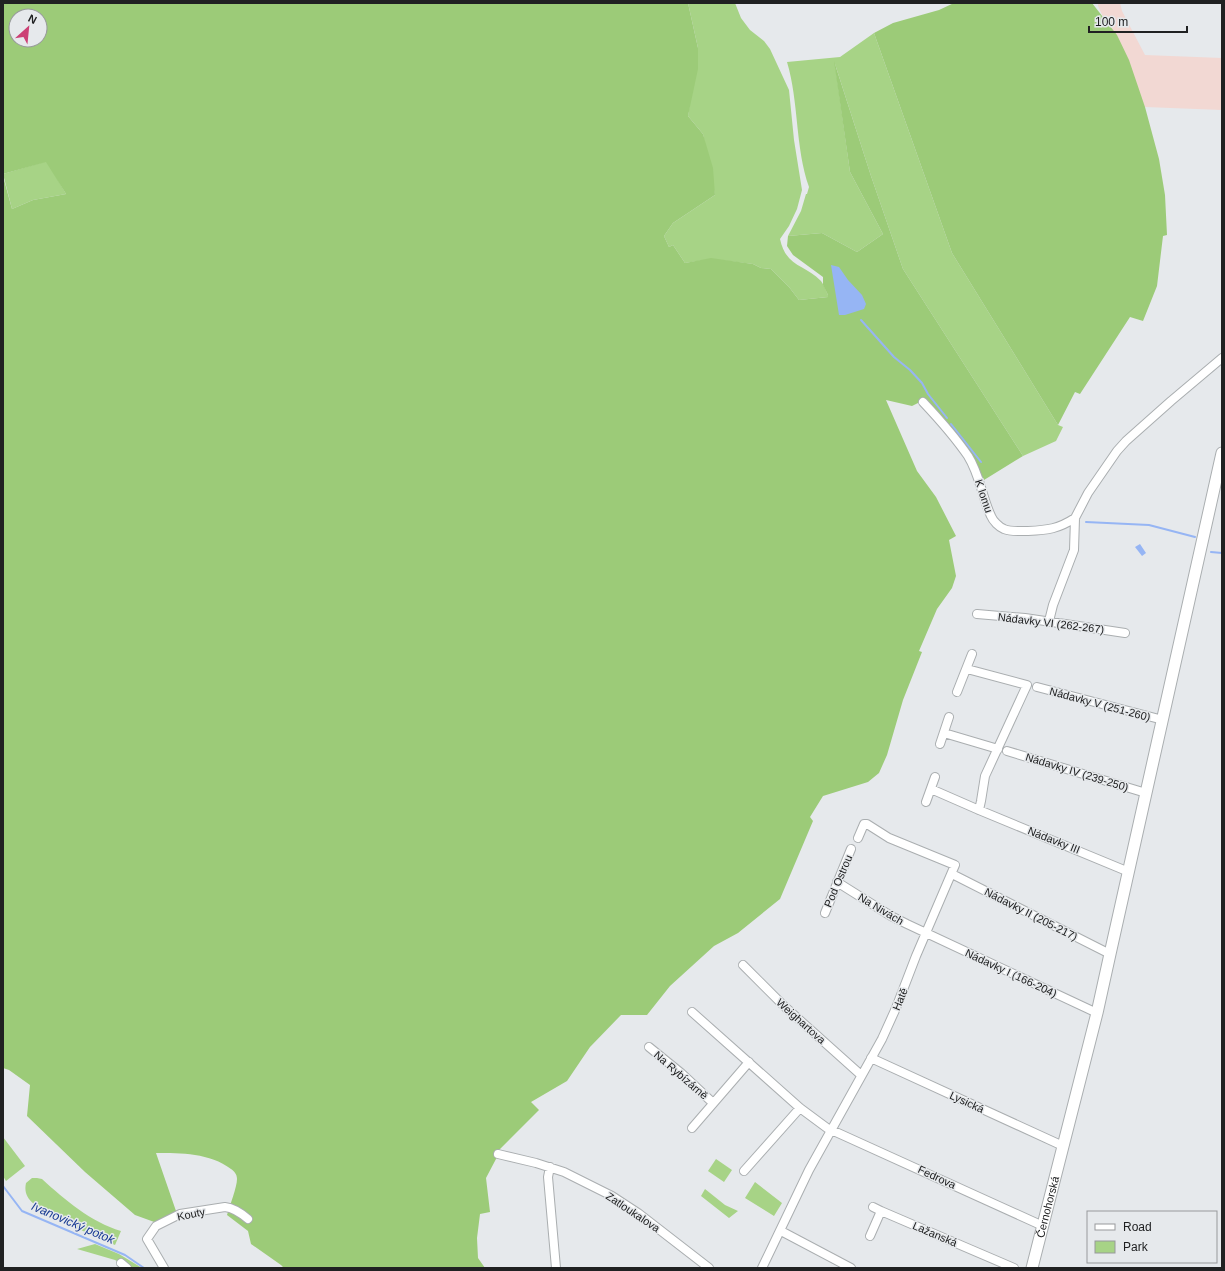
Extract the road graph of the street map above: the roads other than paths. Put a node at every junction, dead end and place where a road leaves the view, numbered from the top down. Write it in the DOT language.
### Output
graph roads {
  1 [pos="1222,358"];
  2 [pos="923,402"];
  3 [pos="1222,453"];
  4 [pos="1075,518"];
  5 [pos="977,614"];
  6 [pos="1049,621"];
  7 [pos="1125,633"];
  8 [pos="972,654"];
  9 [pos="967,669"];
  10 [pos="1037,687"];
  11 [pos="957,692"];
  12 [pos="949,717"];
  13 [pos="1162,720"];
  14 [pos="944,733"];
  15 [pos="940,744"];
  16 [pos="998,749"];
  17 [pos="1007,751"];
  18 [pos="935,777"];
  19 [pos="931,789"];
  20 [pos="1146,793"];
  21 [pos="926,802"];
  22 [pos="978,810"];
  23 [pos="858,838"];
  24 [pos="852,849"];
  25 [pos="1129,872"];
  26 [pos="952,874"];
  27 [pos="837,882"];
  28 [pos="825,913"];
  29 [pos="926,933"];
  30 [pos="1110,954"];
  31 [pos="743,965"];
  32 [pos="692,1012"];
  33 [pos="1097,1013"];
  34 [pos="649,1047"];
  35 [pos="871,1058"];
  36 [pos="749,1062"];
  37 [pos="861,1075"];
  38 [pos="714,1103"];
  39 [pos="800,1108"];
  40 [pos="692,1128"];
  41 [pos="830,1130"];
  42 [pos="1063,1146"];
  43 [pos="498,1154"];
  44 [pos="550,1167"];
  45 [pos="744,1171"];
  46 [pos="248,1219"];
  47 [pos="1043,1226"];
  48 [pos="781,1231"];
  49 [pos="870,1236"];
  50 [pos="164,1268"];
  51 [pos="556,1268"];
  52 [pos="709,1268"];
  53 [pos="762,1268"];
  54 [pos="851,1268"];
  55 [pos="1014,1268"];
  56 [pos="1032,1268"];
  1 -- 4 [label="street"];
  2 -- 4 [label="street, K lomu"];
  3 -- 13 [label="street, Černohorská"];
  4 -- 6 [label="street"];
  5 -- 6 [label="street, Nádavky VI (262-267)"];
  6 -- 7 [label="street, Nádavky VI (262-267)"];
  8 -- 9 [label="street"];
  9 -- 11 [label="street"];
  9 -- 16 [label="street"];
  10 -- 13 [label="street, Nádavky V (251-260)"];
  12 -- 14 [label="street"];
  13 -- 20 [label="street, Černohorská"];
  14 -- 15 [label="street"];
  14 -- 16 [label="street"];
  16 -- 22 [label="street"];
  17 -- 20 [label="street, Nádavky IV (239-250)"];
  18 -- 19 [label="street"];
  19 -- 21 [label="street"];
  19 -- 22 [label="street, Nádavky III"];
  20 -- 25 [label="street, Černohorská"];
  22 -- 25 [label="street, Nádavky III"];
  23 -- 26 [label="street"];
  24 -- 27 [label="street, Pod Ostrou"];
  25 -- 30 [label="street, Černohorská"];
  26 -- 29 [label="street, Hatě"];
  26 -- 30 [label="street, Nádavky II (205-217)"];
  27 -- 28 [label="street, Pod Ostrou"];
  27 -- 29 [label="street, Na Nivách"];
  29 -- 33 [label="street, Nádavky I (166-204)"];
  29 -- 35 [label="street, Hatě"];
  30 -- 33 [label="street, Černohorská"];
  31 -- 37 [label="street, Weighartova"];
  32 -- 36 [label="street"];
  33 -- 42 [label="street, Černohorská"];
  34 -- 38 [label="street, Na Rybízárně"];
  35 -- 37 [label="street, Hatě"];
  35 -- 42 [label="street, Lysická"];
  36 -- 38 [label="street, Na Rybízárně"];
  36 -- 39 [label="street"];
  37 -- 41 [label="street, Hatě"];
  38 -- 40 [label="street, Na Rybízárně"];
  39 -- 41 [label="street"];
  39 -- 45 [label="street"];
  41 -- 47 [label="street, Fedrova"];
  41 -- 48 [label="street, Hatě"];
  42 -- 47 [label="street, Černohorská"];
  43 -- 44 [label="street, Zatloukalova"];
  44 -- 51 [label="street"];
  44 -- 52 [label="street, Zatloukalova"];
  46 -- 50 [label="street, Kouty"];
  47 -- 56 [label="street, Černohorská"];
  48 -- 53 [label="street, Hatě"];
  48 -- 54 [label="street"];
  49 -- 55 [label="street, Lažanská"];
}
